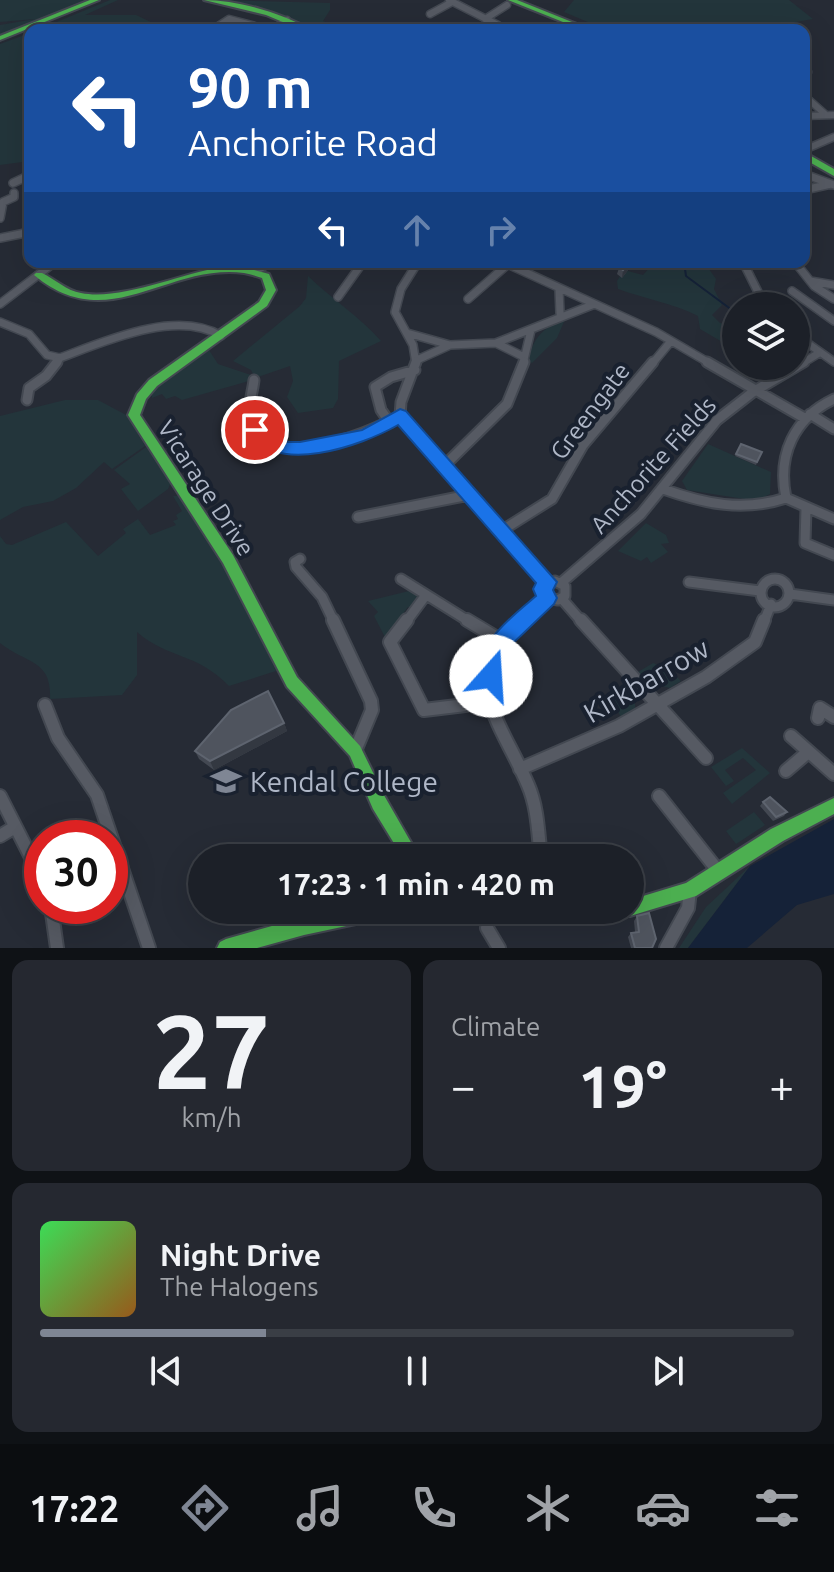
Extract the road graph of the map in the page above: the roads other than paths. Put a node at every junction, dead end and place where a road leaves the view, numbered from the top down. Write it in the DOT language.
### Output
graph roads {
  1 [pos="96,0"];
  2 [pos="106,0"];
  3 [pos="207,0"];
  4 [pos="450,1"];
  5 [pos="509,2"];
  6 [pos="430,14"];
  7 [pos="485,19"];
  8 [pos="287,20"];
  9 [pos="38,24"];
  10 [pos="49,24"];
  11 [pos="221,24"];
  12 [pos="248,24"];
  13 [pos="281,24"];
  14 [pos="295,24"];
  15 [pos="496,24"];
  16 [pos="572,24"];
  17 [pos="24,30"];
  18 [pos="24,33"];
  19 [pos="0,40"];
  20 [pos="810,100"];
  21 [pos="831,114"];
  22 [pos="810,116"];
  23 [pos="834,137"];
  24 [pos="810,149"];
  25 [pos="810,157"];
  26 [pos="810,174"];
  27 [pos="831,175"];
  28 [pos="24,177"];
  29 [pos="12,181"];
  30 [pos="810,187"];
  31 [pos="16,196"];
  32 [pos="0,218"];
  33 [pos="24,234"];
  34 [pos="0,238"];
  35 [pos="48,268"];
  36 [pos="227,268"];
  37 [pos="239,268"];
  38 [pos="261,268"];
  39 [pos="359,268"];
  40 [pos="415,268"];
  41 [pos="501,268"];
  42 [pos="516,268"];
  43 [pos="746,268"];
  44 [pos="800,268"];
  45 [pos="258,270"];
  46 [pos="39,275"];
  47 [pos="810,281"];
  48 [pos="834,285"];
  49 [pos="559,289"];
  50 [pos="792,291"];
  51 [pos="758,292"];
  52 [pos="338,297"];
  53 [pos="468,299"];
  54 [pos="834,299"];
  55 [pos="0,304"];
  56 [pos="592,305"];
  57 [pos="560,313"];
  58 [pos="834,321"];
  59 [pos="0,322"];
  60 [pos="531,330"];
  61 [pos="407,333"];
  62 [pos="221,336"];
  63 [pos="671,341"];
  64 [pos="496,343"];
  65 [pos="450,345"];
  66 [pos="810,346"];
  67 [pos="819,353"];
  68 [pos="522,356"];
  69 [pos="60,358"];
  70 [pos="834,362"];
  71 [pos="416,365"];
  72 [pos="254,380"];
  73 [pos="754,389"];
  74 [pos="834,399"];
  75 [pos="27,400"];
  76 [pos="400,416"];
  77 [pos="808,416"];
  78 [pos="390,423"];
  79 [pos="834,429"];
  80 [pos="444,466"];
  81 [pos="663,489"];
  82 [pos="469,495"];
  83 [pos="786,498"];
  84 [pos="806,508"];
  85 [pos="358,517"];
  86 [pos="834,519"];
  87 [pos="501,531"];
  88 [pos="834,555"];
  89 [pos="296,568"];
  90 [pos="401,579"];
  91 [pos="547,582"];
  92 [pos="689,582"];
  93 [pos="561,583"];
  94 [pos="760,591"];
  95 [pos="790,594"];
  96 [pos="426,595"];
  97 [pos="547,598"];
  98 [pos="562,599"];
  99 [pos="834,600"];
  100 [pos="771,604"];
  101 [pos="502,641"];
  102 [pos="490,702"];
  103 [pos="45,705"];
  104 [pos="657,705"];
  105 [pos="834,717"];
  106 [pos="818,718"];
  107 [pos="791,736"];
  108 [pos="355,751"];
  109 [pos="807,753"];
  110 [pos="706,758"];
  111 [pos="520,769"];
  112 [pos="786,771"];
  113 [pos="834,774"];
  114 [pos="0,796"];
  115 [pos="659,796"];
  116 [pos="834,806"];
  117 [pos="15,827"];
  118 [pos="0,836"];
  119 [pos="24,844"];
  120 [pos="404,844"];
  121 [pos="539,844"];
  122 [pos="719,872"];
  123 [pos="690,890"];
  124 [pos="644,904"];
  125 [pos="54,924"];
  126 [pos="314,924"];
  127 [pos="487,928"];
  128 [pos="667,946"];
  129 [pos="57,948"];
  130 [pos="149,948"];
  131 [pos="226,948"];
  132 [pos="499,948"];
  1 -- 9 [label="main road"];
  2 -- 10 [label="main road"];
  3 -- 8 [label="main road"];
  4 -- 6 [label="street"];
  4 -- 7 [label="street"];
  5 -- 7 [label="street"];
  5 -- 16 [label="main road"];
  7 -- 15 [label="street"];
  8 -- 13 [label="street"];
  8 -- 14 [label="main road"];
  11 -- 12 [label="street"];
  17 -- 19 [label="main road"];
  18 -- 19 [label="main road"];
  20 -- 21 [label="street"];
  21 -- 22 [label="street"];
  23 -- 24 [label="street"];
  25 -- 27 [label="main road"];
  26 -- 27 [label="street"];
  27 -- 30 [label="street"];
  28 -- 29 [label="street"];
  31 -- 32 [label="street"];
  33 -- 34 [label="street"];
  35 -- 46 [label="street"];
  36 -- 46 [label="main road"];
  37 -- 45 [label="main road"];
  38 -- 45 [label="street"];
  39 -- 52 [label="street"];
  40 -- 61 [label="street"];
  41 -- 53 [label="street"];
  42 -- 49 [label="street"];
  43 -- 51 [label="street"];
  44 -- 47 [label="street"];
  45 -- 62 [label="main road, Vicarage Drive"];
  46 -- 55 [label="street"];
  47 -- 48 [label="street"];
  47 -- 54 [label="street"];
  49 -- 56 [label="street"];
  49 -- 57 [label="street"];
  50 -- 58 [label="street"];
  56 -- 57 [label="street"];
  56 -- 63 [label="street"];
  57 -- 60 [label="street"];
  59 -- 69 [label="street"];
  60 -- 64 [label="street"];
  60 -- 68 [label="street"];
  61 -- 65 [label="street"];
  61 -- 71 [label="street"];
  62 -- 69 [label="street"];
  62 -- 108 [label="main road, Vicarage Drive"];
  63 -- 73 [label="street"];
  63 -- 87 [label="street, Greengate"];
  64 -- 65 [label="street"];
  64 -- 68 [label="street"];
  65 -- 71 [label="street"];
  66 -- 67 [label="street"];
  67 -- 70 [label="street"];
  67 -- 73 [label="street, Anchorite Fields"];
  68 -- 80 [label="street"];
  69 -- 75 [label="street"];
  71 -- 76 [label="street"];
  71 -- 78 [label="street"];
  72 -- 78 [label="street"];
  73 -- 77 [label="street"];
  73 -- 81 [label="street, Anchorite Fields"];
  74 -- 77 [label="street"];
  76 -- 78 [label="street"];
  76 -- 80 [label="street"];
  77 -- 79 [label="street"];
  77 -- 83 [label="street"];
  80 -- 82 [label="street"];
  81 -- 83 [label="street"];
  81 -- 93 [label="street, Anchorite Fields"];
  82 -- 85 [label="street"];
  82 -- 87 [label="street"];
  83 -- 84 [label="street"];
  84 -- 86 [label="street"];
  84 -- 88 [label="street"];
  87 -- 91 [label="street"];
  89 -- 108 [label="street"];
  90 -- 96 [label="street"];
  91 -- 93 [label="street"];
  91 -- 97 [label="street"];
  92 -- 94 [label="street"];
  93 -- 98 [label="street"];
  94 -- 95 [label="street"];
  94 -- 100 [label="street"];
  95 -- 99 [label="street"];
  95 -- 100 [label="street"];
  96 -- 101 [label="street"];
  96 -- 102 [label="street"];
  97 -- 98 [label="street"];
  97 -- 101 [label="street"];
  98 -- 104 [label="street"];
  100 -- 104 [label="street, Kirkbarrow"];
  101 -- 102 [label="street"];
  102 -- 111 [label="street"];
  103 -- 130 [label="street"];
  104 -- 110 [label="street"];
  104 -- 111 [label="street, Kirkbarrow"];
  105 -- 106 [label="street"];
  107 -- 109 [label="street"];
  108 -- 120 [label="main road, Vicarage Drive"];
  109 -- 112 [label="street"];
  109 -- 113 [label="street"];
  111 -- 121 [label="street"];
  114 -- 117 [label="street"];
  115 -- 122 [label="street"];
  116 -- 122 [label="main road"];
  117 -- 118 [label="street"];
  117 -- 119 [label="street"];
  122 -- 123 [label="main road"];
  123 -- 124 [label="main road"];
  123 -- 128 [label="street"];
  125 -- 129 [label="street"];
  126 -- 131 [label="main road"];
  127 -- 132 [label="street"];
}
